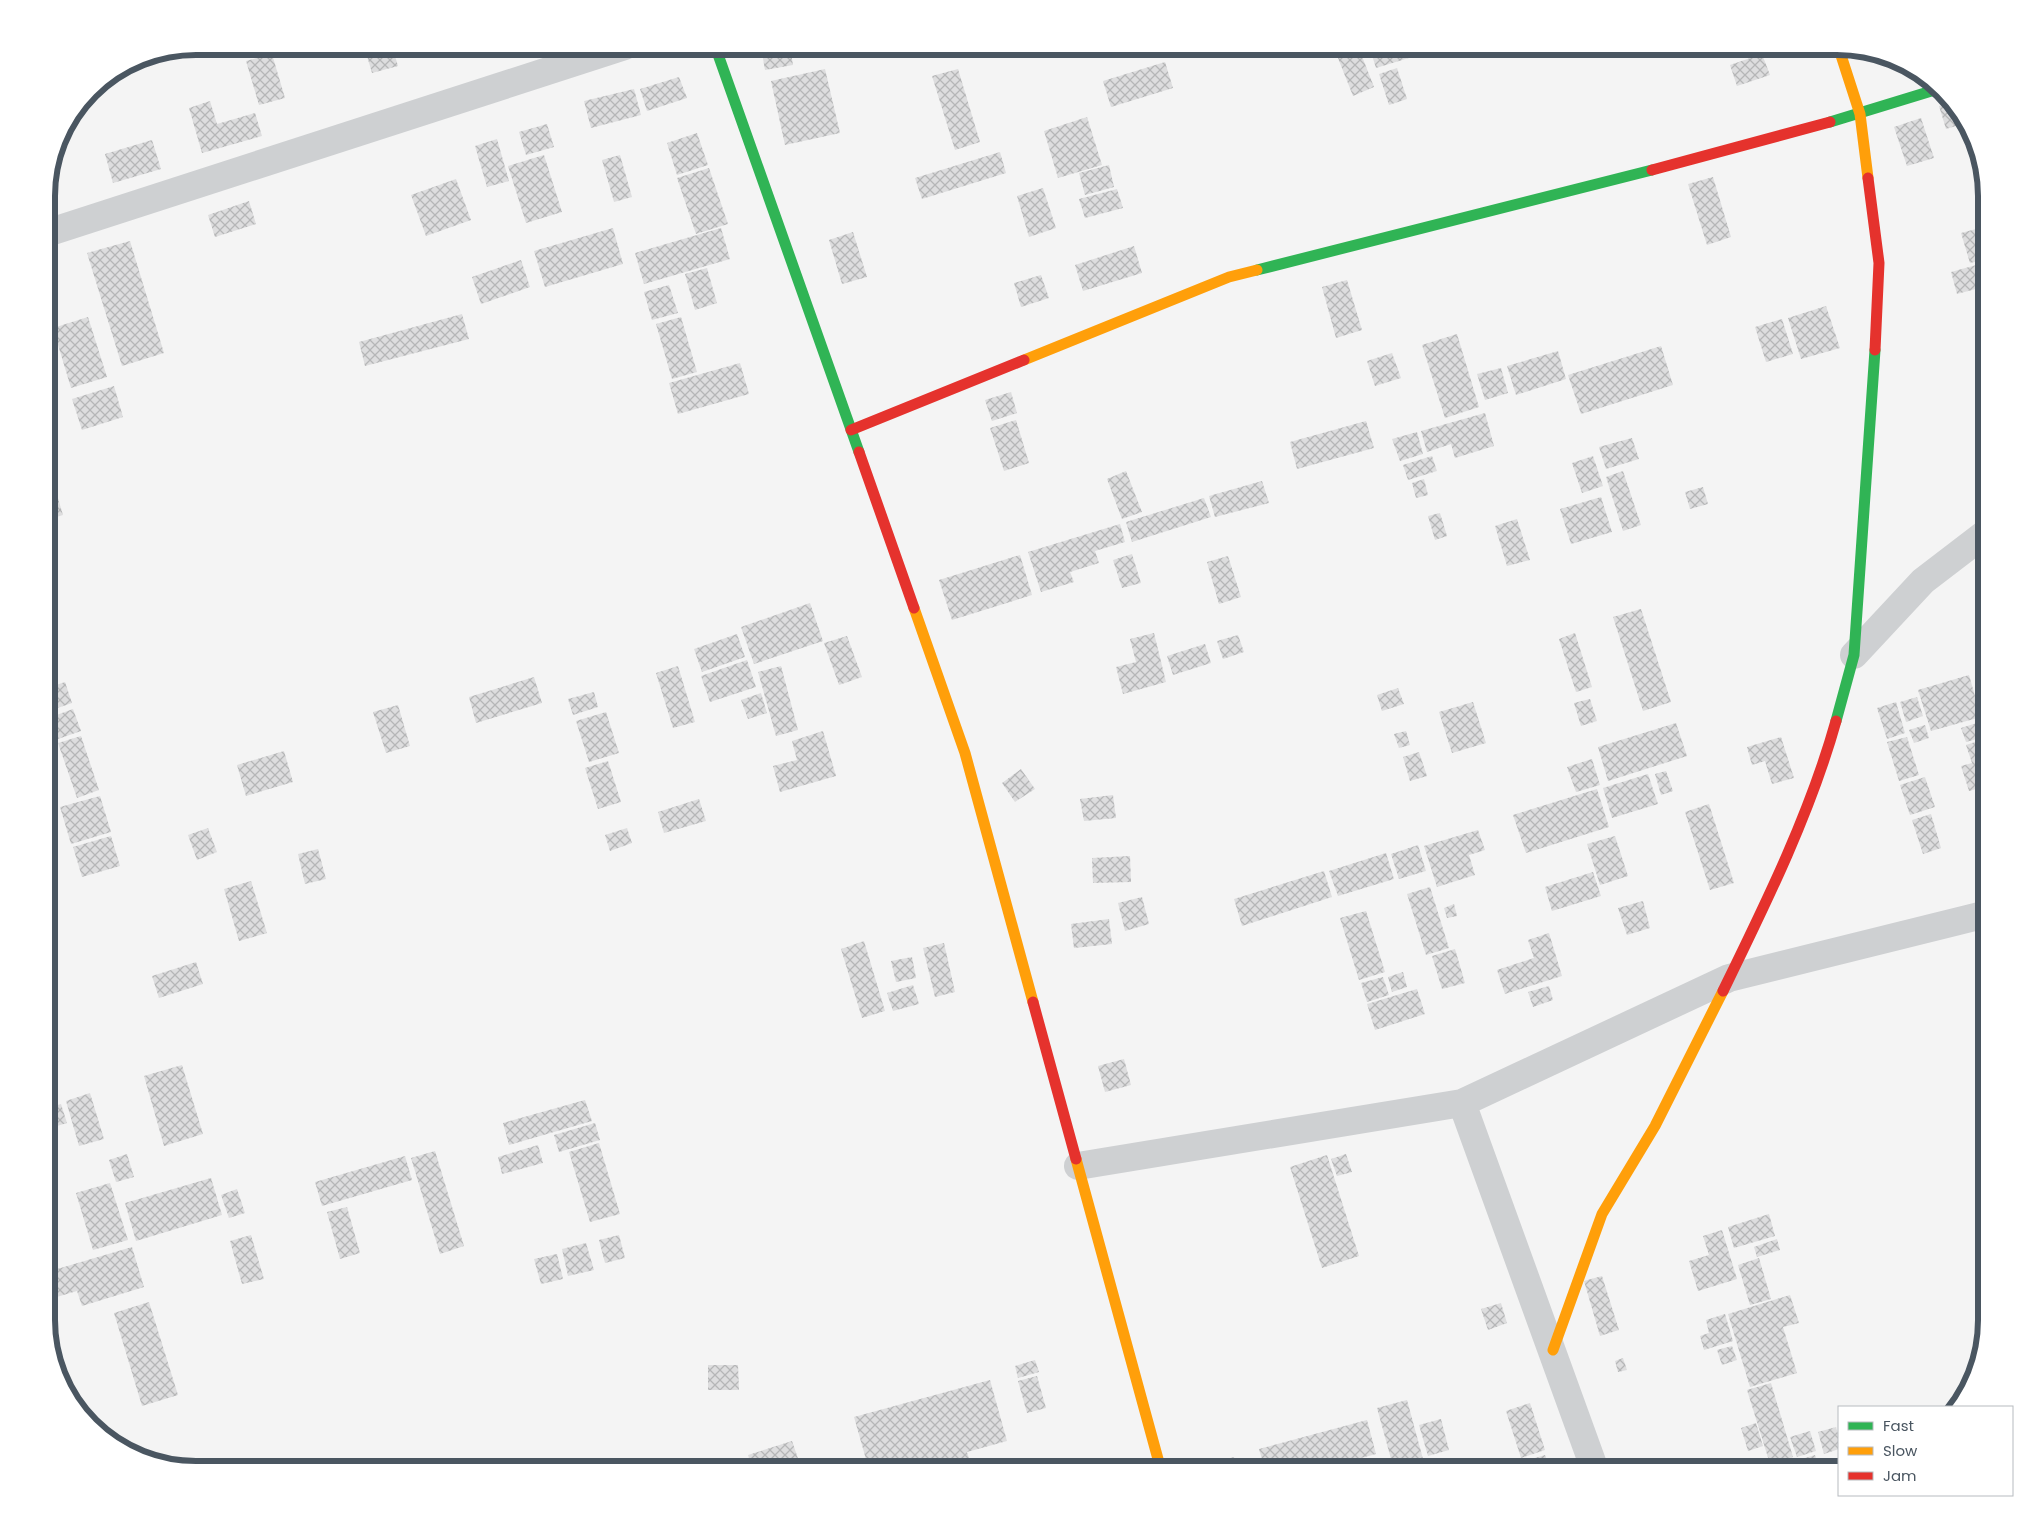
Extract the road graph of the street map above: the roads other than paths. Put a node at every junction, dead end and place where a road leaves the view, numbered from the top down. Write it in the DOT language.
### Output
graph roads {
  1 [pos="597,55"];
  2 [pos="719,55"];
  3 [pos="1841,55"];
  4 [pos="1931,91"];
  5 [pos="1860,114"];
  6 [pos="55,230"];
  7 [pos="851,430"];
  8 [pos="1978,539"];
  9 [pos="1854,655"];
  10 [pos="1978,916"];
  11 [pos="1729,978"];
  12 [pos="1462,1103"];
  13 [pos="1078,1166"];
  14 [pos="1553,1350"];
  15 [pos="1159,1461"];
  16 [pos="1591,1461"];
  1 -- 6 [label="street"];
  2 -- 7 [label="street"];
  3 -- 5 [label="street"];
  4 -- 5 [label="street"];
  5 -- 7 [label="street"];
  5 -- 9 [label="street"];
  7 -- 13 [label="street"];
  8 -- 9 [label="street"];
  9 -- 11 [label="street"];
  10 -- 11 [label="street"];
  11 -- 12 [label="street"];
  11 -- 14 [label="street"];
  12 -- 13 [label="street"];
  12 -- 14 [label="street"];
  13 -- 15 [label="street"];
  14 -- 16 [label="street"];
}
